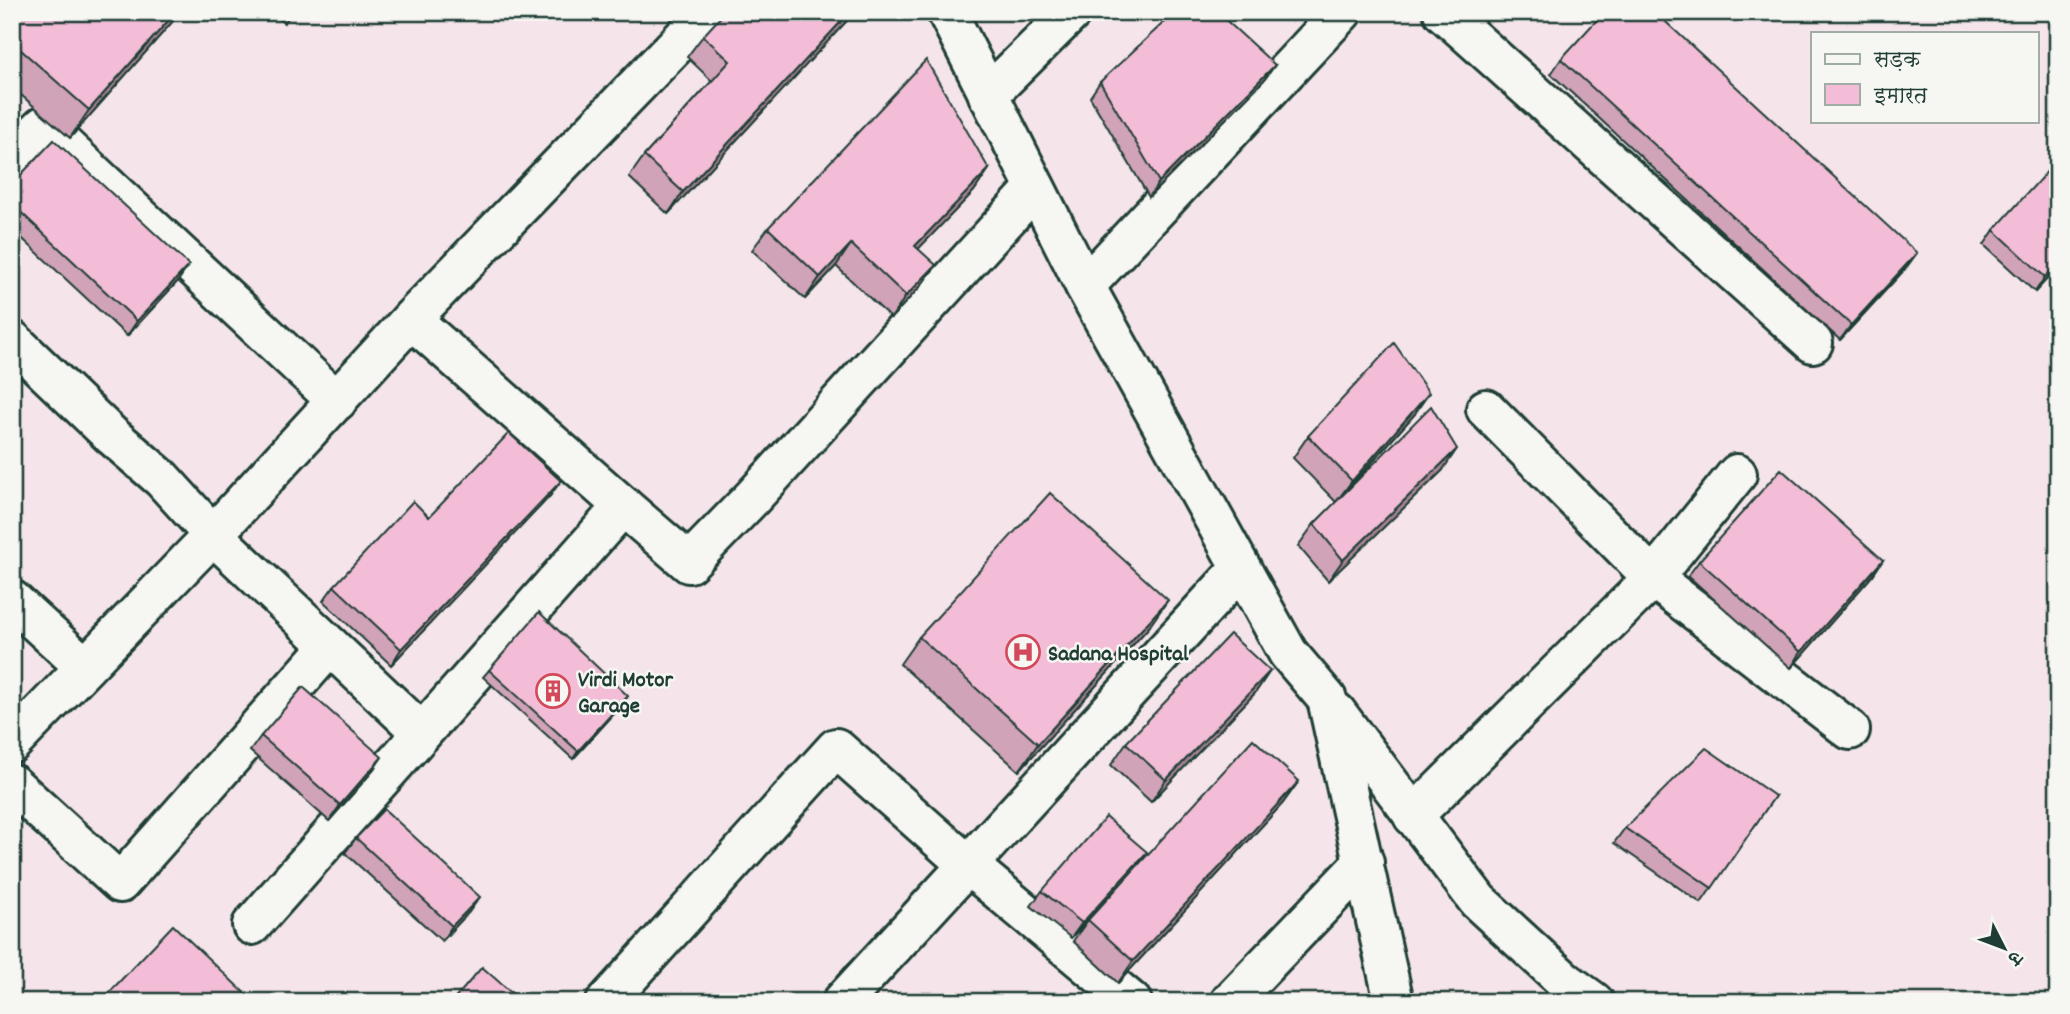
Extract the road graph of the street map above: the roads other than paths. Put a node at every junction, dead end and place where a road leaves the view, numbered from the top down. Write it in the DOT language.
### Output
graph roads {
  1 [pos="708,12"];
  2 [pos="947,12"];
  3 [pos="1072,12"];
  4 [pos="1342,12"];
  5 [pos="1443,12"];
  6 [pos="988,95"];
  7 [pos="12,156"];
  8 [pos="1035,188"];
  9 [pos="1085,286"];
  10 [pos="411,319"];
  11 [pos="12,340"];
  12 [pos="1813,343"];
  13 [pos="337,401"];
  14 [pos="1486,408"];
  15 [pos="1737,474"];
  16 [pos="623,506"];
  17 [pos="213,535"];
  18 [pos="1241,568"];
  19 [pos="1653,578"];
  20 [pos="12,600"];
  21 [pos="330,646"];
  22 [pos="85,667"];
  23 [pos="1327,699"];
  24 [pos="1850,730"];
  25 [pos="422,733"];
  26 [pos="12,743"];
  27 [pos="12,784"];
  28 [pos="1413,816"];
  29 [pos="1364,862"];
  30 [pos="968,865"];
  31 [pos="252,925"];
  32 [pos="606,1002"];
  33 [pos="842,1002"];
  34 [pos="1132,1002"];
  35 [pos="1230,1002"];
  36 [pos="1394,1002"];
  37 [pos="1594,1002"];
  1 -- 10 [label="street"];
  2 -- 6 [label="street"];
  3 -- 6 [label="street"];
  4 -- 9 [label="street"];
  5 -- 12 [label="street"];
  6 -- 8 [label="street"];
  7 -- 13 [label="street"];
  8 -- 9 [label="street"];
  8 -- 16 [label="street"];
  9 -- 18 [label="street"];
  10 -- 13 [label="street"];
  10 -- 16 [label="street"];
  11 -- 17 [label="street"];
  13 -- 17 [label="street"];
  14 -- 19 [label="street"];
  15 -- 19 [label="street"];
  16 -- 25 [label="street"];
  17 -- 21 [label="street"];
  17 -- 22 [label="street"];
  18 -- 23 [label="street"];
  18 -- 30 [label="street"];
  19 -- 24 [label="street"];
  19 -- 28 [label="street"];
  20 -- 22 [label="street"];
  21 -- 25 [label="street"];
  21 -- 27 [label="street"];
  22 -- 26 [label="street"];
  23 -- 28 [label="street"];
  23 -- 29 [label="street"];
  25 -- 31 [label="street"];
  28 -- 37 [label="street"];
  29 -- 35 [label="street"];
  29 -- 36 [label="street"];
  30 -- 32 [label="street"];
  30 -- 33 [label="street"];
  30 -- 34 [label="street"];
}
